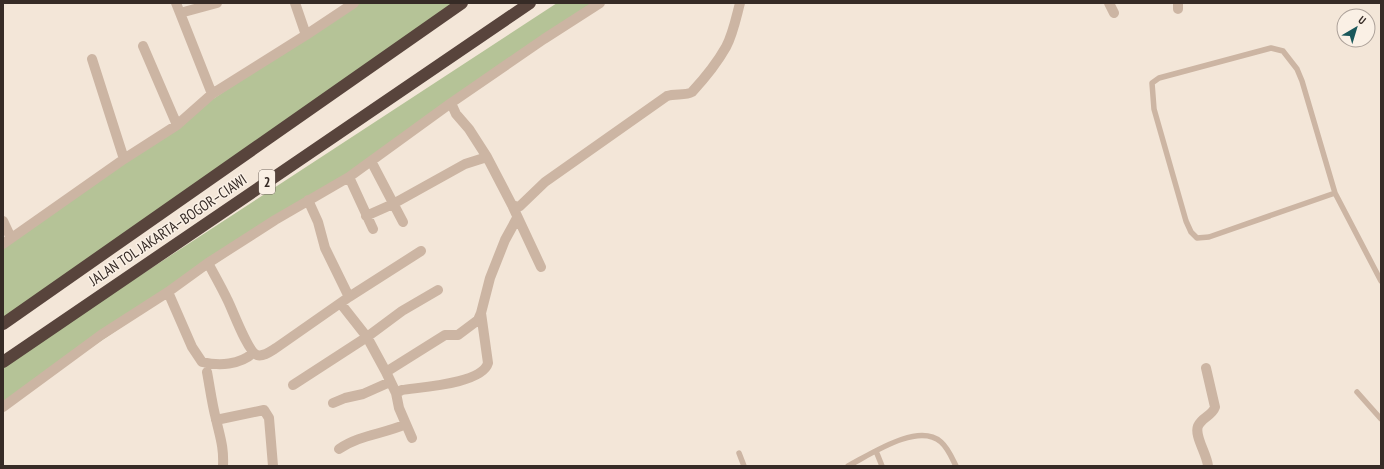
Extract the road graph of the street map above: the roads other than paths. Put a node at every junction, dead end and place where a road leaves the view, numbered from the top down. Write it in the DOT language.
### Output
graph roads {
  1 [pos="214,3"];
  2 [pos="295,3"];
  3 [pos="354,3"];
  4 [pos="462,3"];
  5 [pos="530,3"];
  6 [pos="600,3"];
  7 [pos="740,3"];
  8 [pos="1110,3"];
  9 [pos="178,8"];
  10 [pos="1114,12"];
  11 [pos="306,35"];
  12 [pos="143,46"];
  13 [pos="92,59"];
  14 [pos="212,94"];
  15 [pos="451,103"];
  16 [pos="177,125"];
  17 [pos="487,157"];
  18 [pos="124,159"];
  19 [pos="371,161"];
  20 [pos="349,176"];
  21 [pos="1335,193"];
  22 [pos="308,200"];
  23 [pos="393,204"];
  24 [pos="512,205"];
  25 [pos="366,216"];
  26 [pos="517,218"];
  27 [pos="3,221"];
  28 [pos="403,222"];
  29 [pos="373,229"];
  30 [pos="7,241"];
  31 [pos="421,251"];
  32 [pos="208,263"];
  33 [pos="541,267"];
  34 [pos="1381,281"];
  35 [pos="438,290"];
  36 [pos="168,292"];
  37 [pos="345,300"];
  38 [pos="481,313"];
  39 [pos="3,324"];
  40 [pos="367,337"];
  41 [pos="253,353"];
  42 [pos="3,362"];
  43 [pos="1206,368"];
  44 [pos="206,372"];
  45 [pos="386,372"];
  46 [pos="390,382"];
  47 [pos="293,385"];
  48 [pos="1357,392"];
  49 [pos="396,393"];
  50 [pos="333,402"];
  51 [pos="3,407"];
  52 [pos="1381,419"];
  53 [pos="216,420"];
  54 [pos="406,424"];
  55 [pos="412,438"];
  56 [pos="339,449"];
  57 [pos="876,451"];
  58 [pos="739,453"];
  59 [pos="223,466"];
  60 [pos="273,466"];
  61 [pos="744,466"];
  62 [pos="848,466"];
  63 [pos="882,466"];
  64 [pos="956,466"];
  65 [pos="1208,466"];
  1 -- 9 [label="street"];
  2 -- 11 [label="street"];
  3 -- 11 [label="street"];
  4 -- 39 [label="highway, JALAN TOL JAKARTA–BOGOR–CIAWI / 2"];
  5 -- 42 [label="highway, JALAN TOL JAKARTA–BOGOR–CIAWI / 2"];
  6 -- 15 [label="street"];
  7 -- 24 [label="street"];
  8 -- 10 [label="street"];
  9 -- 14 [label="street"];
  11 -- 14 [label="street"];
  12 -- 16 [label="street"];
  13 -- 18 [label="street"];
  14 -- 16 [label="street"];
  15 -- 17 [label="street"];
  15 -- 19 [label="street"];
  16 -- 18 [label="street"];
  17 -- 23 [label="street"];
  17 -- 24 [label="street"];
  18 -- 30 [label="street"];
  19 -- 20 [label="street"];
  19 -- 23 [label="street"];
  20 -- 22 [label="street"];
  20 -- 25 [label="street"];
  21 -- 21 [label="lane"];
  21 -- 34 [label="lane"];
  22 -- 32 [label="street"];
  22 -- 37 [label="street"];
  23 -- 25 [label="street"];
  23 -- 28 [label="street"];
  24 -- 26 [label="street"];
  25 -- 29 [label="street"];
  26 -- 33 [label="street"];
  26 -- 38 [label="street"];
  27 -- 30 [label="street"];
  31 -- 37 [label="street"];
  32 -- 36 [label="street"];
  32 -- 41 [label="street"];
  35 -- 40 [label="street"];
  36 -- 41 [label="street"];
  36 -- 51 [label="street"];
  37 -- 40 [label="street"];
  37 -- 41 [label="street"];
  38 -- 45 [label="street"];
  38 -- 49 [label="street"];
  40 -- 45 [label="street"];
  40 -- 47 [label="street"];
  43 -- 65 [label="street"];
  44 -- 53 [label="street"];
  45 -- 46 [label="street"];
  46 -- 49 [label="street"];
  46 -- 50 [label="street"];
  48 -- 52 [label="lane"];
  49 -- 54 [label="street"];
  53 -- 59 [label="street"];
  53 -- 60 [label="street"];
  54 -- 55 [label="street"];
  54 -- 56 [label="street"];
  57 -- 62 [label="lane"];
  57 -- 63 [label="lane"];
  57 -- 64 [label="lane"];
  58 -- 61 [label="lane"];
}
